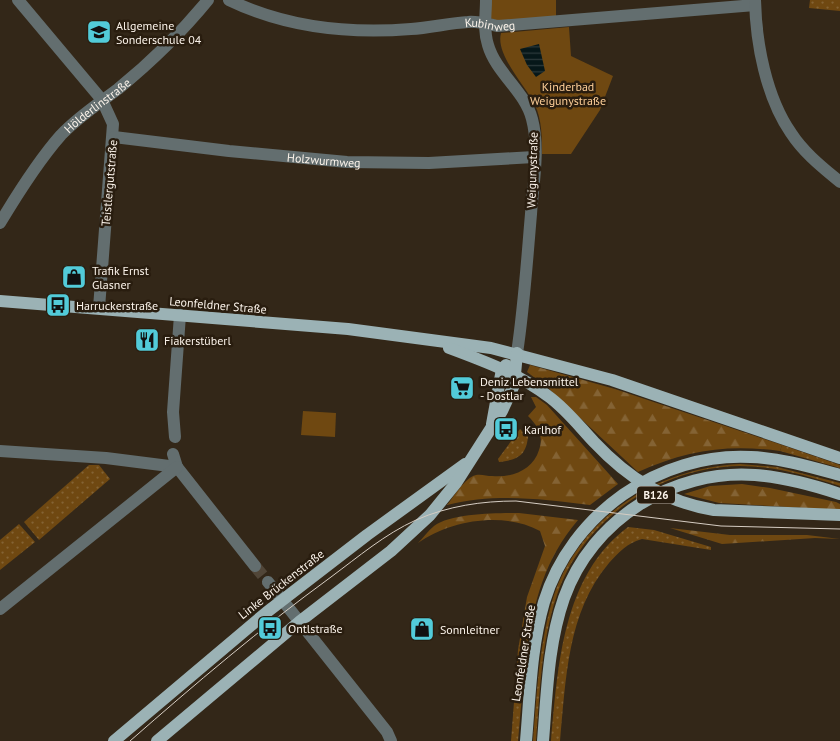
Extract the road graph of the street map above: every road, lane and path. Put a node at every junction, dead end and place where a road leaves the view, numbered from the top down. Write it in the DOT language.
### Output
graph roads {
  1 [pos="18,0"];
  2 [pos="208,0"];
  3 [pos="229,0"];
  4 [pos="486,0"];
  5 [pos="755,3"];
  6 [pos="485,24"];
  7 [pos="102,100"];
  8 [pos="114,137"];
  9 [pos="534,156"];
  10 [pos="840,182"];
  11 [pos="2,215"];
  12 [pos="0,301"];
  13 [pos="99,308"];
  14 [pos="180,315"];
  15 [pos="432,342"];
  16 [pos="517,353"];
  17 [pos="502,369"];
  18 [pos="516,376"];
  19 [pos="492,427"];
  20 [pos="174,437"];
  21 [pos="0,451"];
  22 [pos="173,454"];
  23 [pos="472,458"];
  24 [pos="840,458"];
  25 [pos="178,467"];
  26 [pos="840,475"];
  27 [pos="840,494"];
  28 [pos="840,515"];
  29 [pos="255,566"];
  30 [pos="268,582"];
  31 [pos="282,600"];
  32 [pos="0,609"];
  33 [pos="299,622"];
  34 [pos="114,741"];
  35 [pos="157,741"];
  36 [pos="391,741"];
  37 [pos="526,741"];
  38 [pos="543,741"];
  1 -- 7 [label="street, Teistlergutstraße"];
  2 -- 7 [label="street, Hölderlinstraße"];
  3 -- 6 [label="street, Kubinweg"];
  4 -- 6 [label="street, Weigunystraße"];
  5 -- 6 [label="street, Kubinweg"];
  5 -- 10 [label="street"];
  6 -- 9 [label="street, Weigunystraße"];
  7 -- 8 [label="street, Teistlergutstraße"];
  7 -- 11 [label="street, Hölderlinstraße"];
  8 -- 9 [label="street, Holzwurmweg"];
  8 -- 13 [label="street, Teistlergutstraße"];
  9 -- 16 [label="street, Weigunystraße"];
  12 -- 13 [label="main road, Leonfeldner Straße"];
  13 -- 14 [label="main road, Leonfeldner Straße"];
  14 -- 15 [label="main road, Leonfeldner Straße"];
  14 -- 20 [label="street"];
  15 -- 16 [label="main road, Leonfeldner Straße"];
  15 -- 17 [label="main road, Leonfeldner Straße"];
  16 -- 17 [label="main road"];
  16 -- 18 [label="main road, Linke Brückenstraße"];
  16 -- 24 [label="main road, Leonfeldner Straße"];
  17 -- 18 [label="main road, Leonfeldner Straße"];
  17 -- 19 [label="main road, Linke Brückenstraße"];
  18 -- 19 [label="main road, Linke Brückenstraße"];
  18 -- 28 [label="main road, Leonfeldner Straße"];
  19 -- 23 [label="main road, Linke Brückenstraße"];
  21 -- 25 [label="street"];
  22 -- 25 [label="street"];
  23 -- 31 [label="main road, Linke Brückenstraße"];
  23 -- 33 [label="main road, Linke Brückenstraße"];
  25 -- 29 [label="street"];
  25 -- 32 [label="street"];
  26 -- 37 [label="main road, Leonfeldner Straße / B126"];
  27 -- 38 [label="main road, B126"];
  30 -- 31 [label="street"];
  31 -- 33 [label="street"];
  31 -- 34 [label="main road, Linke Brückenstraße"];
  33 -- 35 [label="main road, Linke Brückenstraße"];
  33 -- 36 [label="street"];
}
